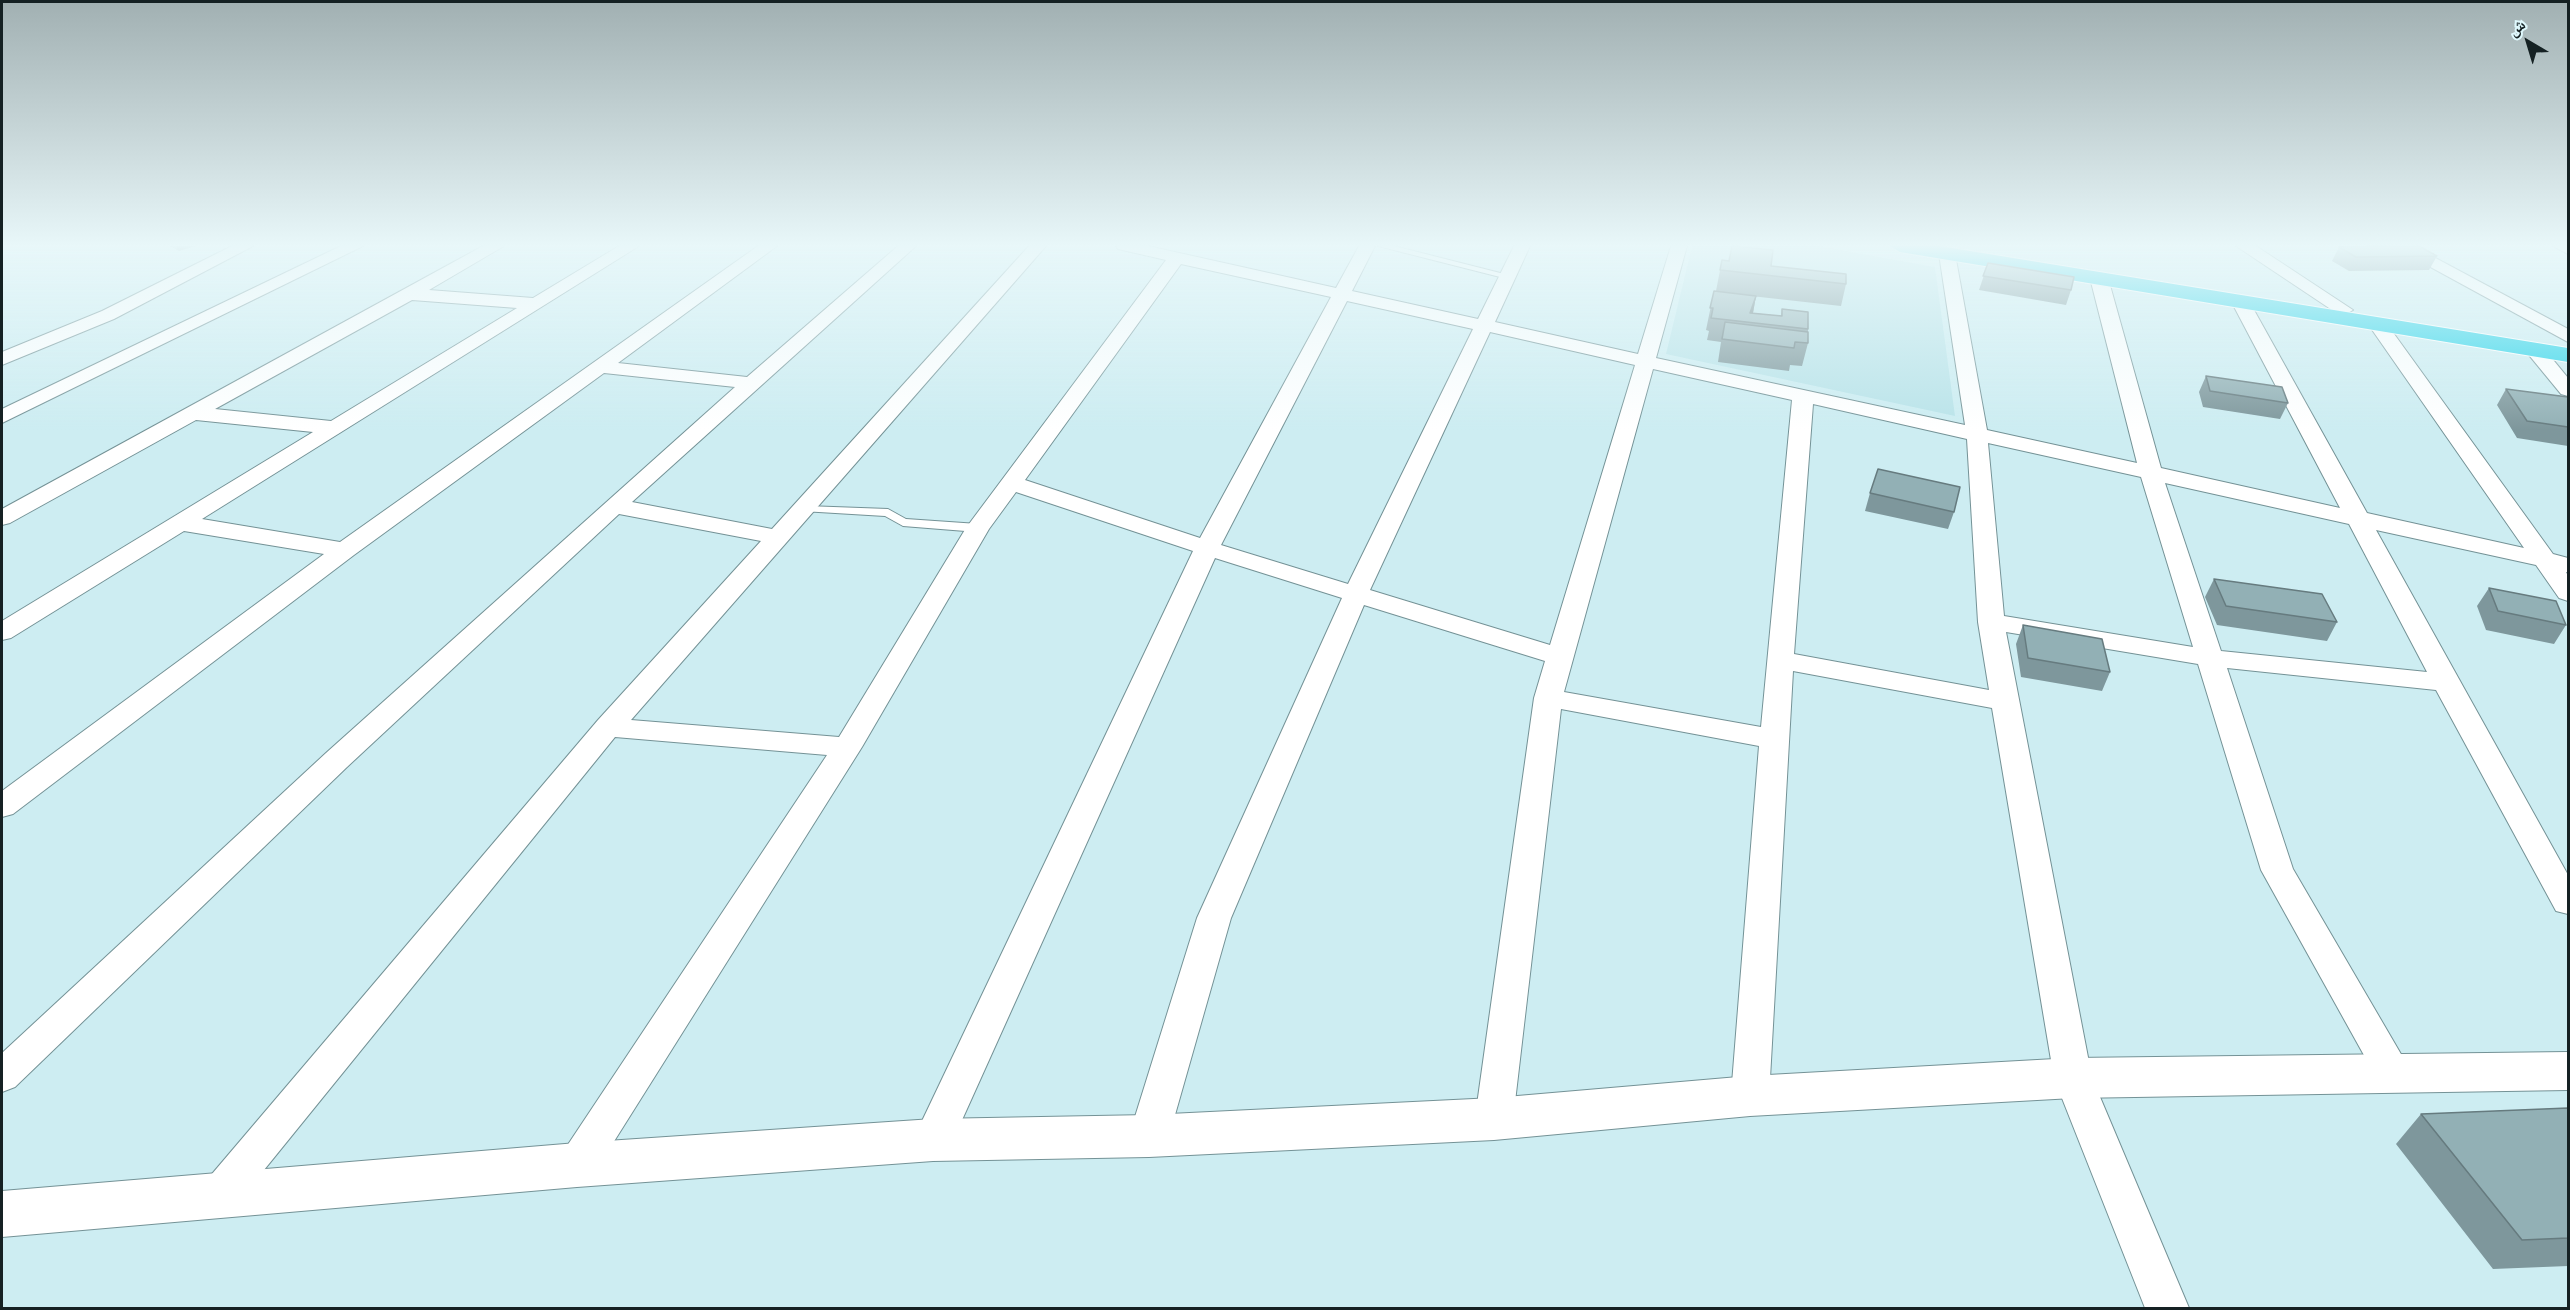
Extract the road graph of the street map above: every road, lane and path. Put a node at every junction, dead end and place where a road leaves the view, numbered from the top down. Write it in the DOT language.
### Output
graph roads {
  1 [pos="124,307"];
  2 [pos="229,307"];
  3 [pos="385,307"];
  4 [pos="531,307"];
  5 [pos="684,307"];
  6 [pos="837,307"];
  7 [pos="984,307"];
  8 [pos="1140,307"];
  9 [pos="1335,307"];
  10 [pos="1401,307"];
  11 [pos="1494,307"];
  12 [pos="1663,307"];
  13 [pos="1960,307"];
  14 [pos="2107,307"];
  15 [pos="2243,307"];
  16 [pos="2277,307"];
  17 [pos="2325,307"];
  18 [pos="2340,307"];
  19 [pos="2514,307"];
  20 [pos="2344,310"];
  21 [pos="2378,324"];
  22 [pos="1486,326"];
  23 [pos="2568,336"];
  24 [pos="2568,342"];
  25 [pos="2534,349"];
  26 [pos="2568,355"];
  27 [pos="2,359"];
  28 [pos="1648,361"];
  29 [pos="601,367"];
  30 [pos="750,382"];
  31 [pos="2568,390"];
  32 [pos="1803,396"];
  33 [pos="191,413"];
  34 [pos="2,417"];
  35 [pos="334,428"];
  36 [pos="1977,435"];
  37 [pos="2151,473"];
  38 [pos="1012,483"];
  39 [pos="615,506"];
  40 [pos="806,509"];
  41 [pos="2,518"];
  42 [pos="2359,519"];
  43 [pos="180,523"];
  44 [pos="978,528"];
  45 [pos="777,537"];
  46 [pos="1207,548"];
  47 [pos="345,550"];
  48 [pos="2545,560"];
  49 [pos="2568,565"];
  50 [pos="2568,592"];
  51 [pos="1356,594"];
  52 [pos="1991,622"];
  53 [pos="2,632"];
  54 [pos="1559,657"];
  55 [pos="2209,658"];
  56 [pos="1780,660"];
  57 [pos="2446,682"];
  58 [pos="1548,698"];
  59 [pos="2005,702"];
  60 [pos="608,727"];
  61 [pos="1774,739"];
  62 [pos="847,747"];
  63 [pos="2,806"];
  64 [pos="2568,902"];
  65 [pos="2568,1071"];
  66 [pos="2393,1073"];
  67 [pos="2,1076"];
  68 [pos="2073,1078"];
  69 [pos="1750,1096"];
  70 [pos="1494,1119"];
  71 [pos="1149,1136"];
  72 [pos="933,1140"];
  73 [pos="577,1165"];
  74 [pos="220,1194"];
  75 [pos="2,1214"];
  76 [pos="2167,1308"];
  1 -- 27 [label="street"];
  2 -- 34 [label="street"];
  3 -- 33 [label="street"];
  4 -- 35 [label="street"];
  5 -- 29 [label="street"];
  6 -- 30 [label="street"];
  7 -- 40 [label="street"];
  8 -- 38 [label="street"];
  9 -- 46 [label="street"];
  10 -- 22 [label="street"];
  11 -- 22 [label="street"];
  12 -- 28 [label="street"];
  13 -- 36 [label="street"];
  14 -- 37 [label="street"];
  15 -- 42 [label="street"];
  16 -- 21 [label="highway"];
  17 -- 20 [label="highway"];
  18 -- 20 [label="street"];
  19 -- 23 [label="street"];
  20 -- 24 [label="highway"];
  21 -- 25 [label="highway"];
  21 -- 48 [label="street"];
  22 -- 28 [label="street"];
  22 -- 51 [label="street"];
  25 -- 26 [label="highway"];
  25 -- 31 [label="street"];
  28 -- 32 [label="street"];
  28 -- 54 [label="street"];
  29 -- 30 [label="street"];
  29 -- 47 [label="street"];
  30 -- 39 [label="street"];
  32 -- 36 [label="street"];
  32 -- 56 [label="street"];
  33 -- 35 [label="street"];
  33 -- 41 [label="street"];
  35 -- 43 [label="street"];
  36 -- 37 [label="street"];
  36 -- 52 [label="street"];
  37 -- 42 [label="street"];
  37 -- 55 [label="street"];
  38 -- 44 [label="street"];
  38 -- 46 [label="street"];
  39 -- 45 [label="street"];
  39 -- 67 [label="street"];
  40 -- 44 [label="lane"];
  40 -- 45 [label="street"];
  42 -- 48 [label="street"];
  42 -- 57 [label="street"];
  43 -- 47 [label="street"];
  43 -- 53 [label="street"];
  44 -- 62 [label="street"];
  45 -- 60 [label="street"];
  46 -- 51 [label="street"];
  46 -- 72 [label="street"];
  47 -- 63 [label="street"];
  48 -- 49 [label="street"];
  48 -- 50 [label="street"];
  51 -- 54 [label="street"];
  51 -- 71 [label="street"];
  52 -- 55 [label="street"];
  52 -- 59 [label="street"];
  54 -- 58 [label="street"];
  55 -- 57 [label="street"];
  55 -- 66 [label="street"];
  56 -- 59 [label="street"];
  56 -- 61 [label="street"];
  57 -- 64 [label="street"];
  58 -- 61 [label="street"];
  58 -- 70 [label="street"];
  59 -- 68 [label="street"];
  60 -- 62 [label="street"];
  60 -- 74 [label="street"];
  61 -- 69 [label="street"];
  62 -- 73 [label="street"];
  65 -- 66 [label="street"];
  66 -- 68 [label="street"];
  68 -- 69 [label="street"];
  68 -- 76 [label="street"];
  69 -- 70 [label="street"];
  70 -- 71 [label="street"];
  71 -- 72 [label="street"];
  72 -- 73 [label="street"];
  73 -- 74 [label="street"];
  74 -- 75 [label="street"];
}
